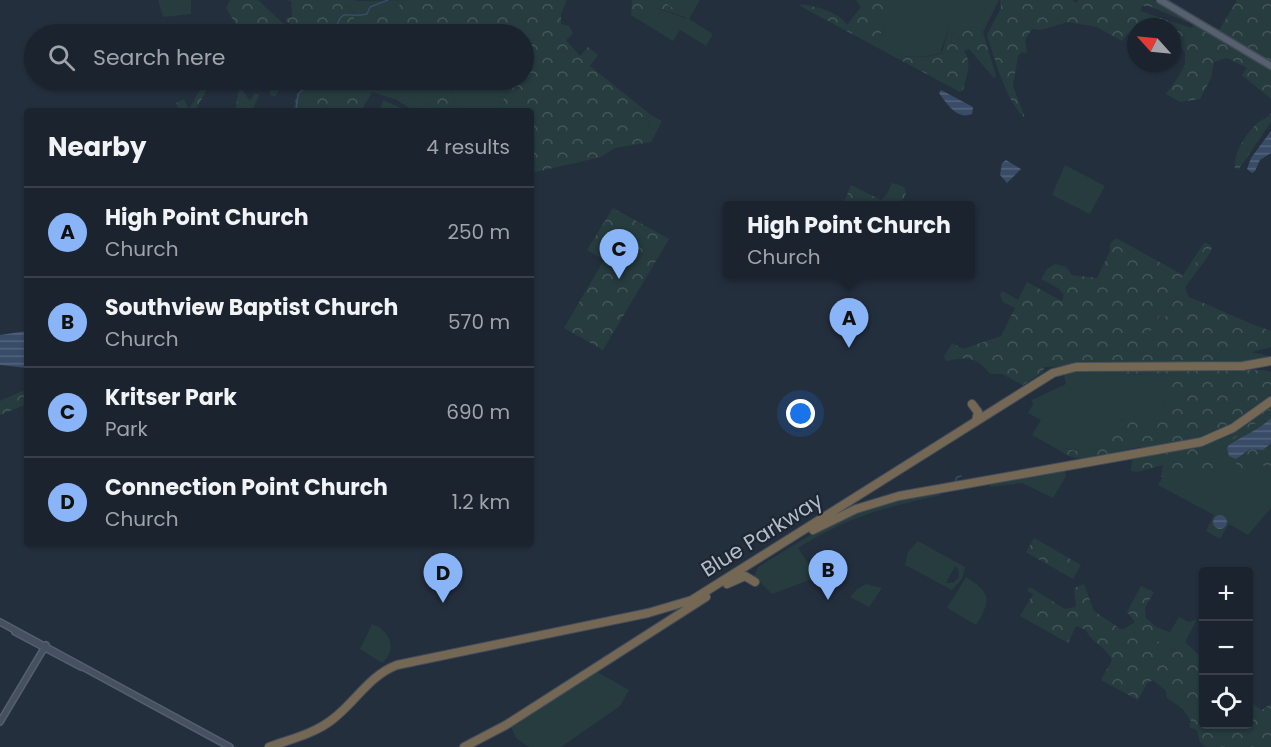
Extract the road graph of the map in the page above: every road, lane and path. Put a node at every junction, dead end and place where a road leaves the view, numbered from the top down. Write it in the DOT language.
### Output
graph roads {
  1 [pos="1160,0"];
  2 [pos="1271,66"];
  3 [pos="1271,361"];
  4 [pos="1271,401"];
  5 [pos="972,404"];
  6 [pos="975,421"];
  7 [pos="755,566"];
  8 [pos="727,584"];
  9 [pos="0,622"];
  10 [pos="45,646"];
  11 [pos="0,722"];
  12 [pos="221,745"];
  13 [pos="230,747"];
  14 [pos="269,747"];
  15 [pos="464,747"];
  1 -- 2 [label="main road"];
  3 -- 6 [label="highway, Blue Parkway"];
  4 -- 7 [label="highway, Blue Parkway"];
  5 -- 6 [label="highway"];
  6 -- 14 [label="highway, Blue Parkway"];
  7 -- 8 [label="highway, Blue Parkway"];
  7 -- 8 [label="highway"];
  8 -- 15 [label="highway, Blue Parkway"];
  9 -- 10 [label="main road"];
  10 -- 11 [label="main road"];
  10 -- 12 [label="main road"];
  12 -- 13 [label="main road"];
}
